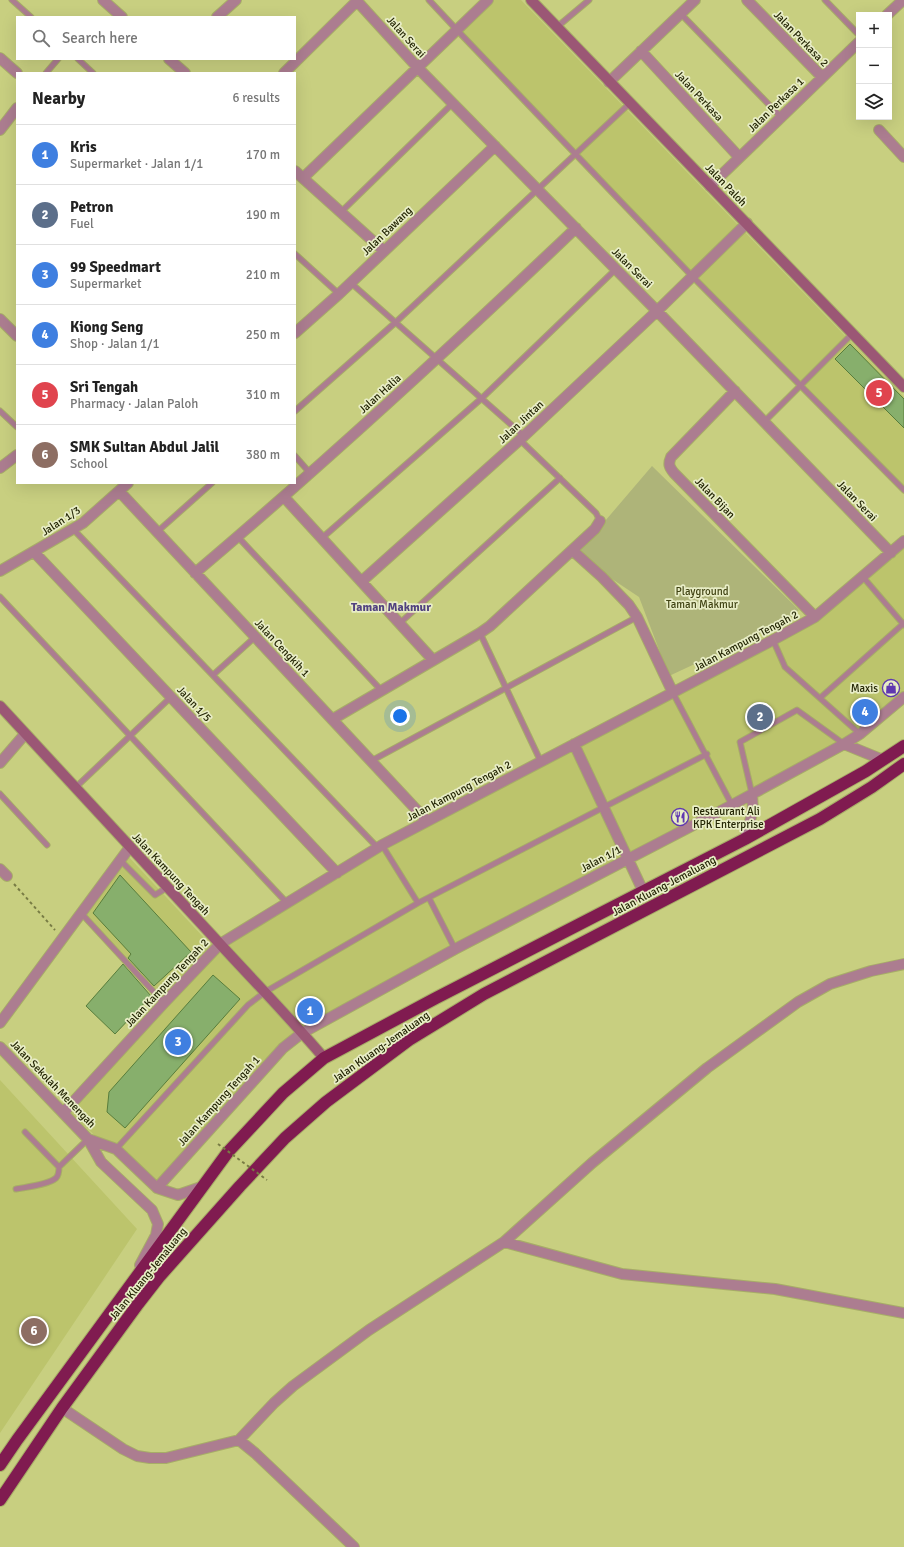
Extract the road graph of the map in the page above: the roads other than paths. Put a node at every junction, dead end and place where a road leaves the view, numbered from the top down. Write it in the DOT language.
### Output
graph roads {
  1 [pos="12,0"];
  2 [pos="104,0"];
  3 [pos="236,0"];
  4 [pos="429,0"];
  5 [pos="488,0"];
  6 [pos="531,0"];
  7 [pos="695,0"];
  8 [pos="746,0"];
  9 [pos="825,0"];
  10 [pos="903,0"];
  11 [pos="356,1"];
  12 [pos="586,1"];
  13 [pos="890,12"];
  14 [pos="680,13"];
  15 [pos="30,16"];
  16 [pos="121,16"];
  17 [pos="218,16"];
  18 [pos="557,28"];
  19 [pos="456,30"];
  20 [pos="856,32"];
  21 [pos="856,45"];
  22 [pos="641,51"];
  23 [pos="0,58"];
  24 [pos="57,60"];
  25 [pos="79,60"];
  26 [pos="172,60"];
  27 [pos="418,68"];
  28 [pos="16,72"];
  29 [pos="47,72"];
  30 [pos="92,72"];
  31 [pos="184,72"];
  32 [pos="285,72"];
  33 [pos="822,77"];
  34 [pos="609,82"];
  35 [pos="453,103"];
  36 [pos="630,103"];
  37 [pos="16,109"];
  38 [pos="781,117"];
  39 [pos="0,130"];
  40 [pos="879,130"];
  41 [pos="495,146"];
  42 [pos="576,154"];
  43 [pos="739,157"];
  44 [pos="904,157"];
  45 [pos="296,172"];
  46 [pos="303,178"];
  47 [pos="710,186"];
  48 [pos="538,190"];
  49 [pos="341,212"];
  50 [pos="747,223"];
  51 [pos="576,228"];
  52 [pos="384,251"];
  53 [pos="296,255"];
  54 [pos="616,269"];
  55 [pos="692,276"];
  56 [pos="351,283"];
  57 [pos="339,294"];
  58 [pos="657,311"];
  59 [pos="0,319"];
  60 [pos="396,322"];
  61 [pos="297,327"];
  62 [pos="853,333"];
  63 [pos="16,335"];
  64 [pos="438,358"];
  65 [pos="801,386"];
  66 [pos="904,386"];
  67 [pos="735,392"];
  68 [pos="482,398"];
  69 [pos="296,409"];
  70 [pos="0,411"];
  71 [pos="764,422"];
  72 [pos="16,426"];
  73 [pos="522,438"];
  74 [pos="16,456"];
  75 [pos="296,457"];
  76 [pos="0,468"];
  77 [pos="310,473"];
  78 [pos="560,478"];
  79 [pos="127,484"];
  80 [pos="211,484"];
  81 [pos="904,490"];
  82 [pos="119,491"];
  83 [pos="284,497"];
  84 [pos="600,521"];
  85 [pos="73,529"];
  86 [pos="157,532"];
  87 [pos="238,537"];
  88 [pos="322,538"];
  89 [pos="904,541"];
  90 [pos="572,550"];
  91 [pos="34,552"];
  92 [pos="891,553"];
  93 [pos="0,571"];
  94 [pos="196,573"];
  95 [pos="863,577"];
  96 [pos="362,581"];
  97 [pos="0,597"];
  98 [pos="637,617"];
  99 [pos="815,617"];
  100 [pos="400,623"];
  101 [pos="904,624"];
  102 [pos="480,633"];
  103 [pos="255,637"];
  104 [pos="773,640"];
  105 [pos="433,660"];
  106 [pos="213,675"];
  107 [pos="506,687"];
  108 [pos="382,690"];
  109 [pos="673,693"];
  110 [pos="171,697"];
  111 [pos="904,697"];
  112 [pos="820,698"];
  113 [pos="0,706"];
  114 [pos="332,719"];
  115 [pos="25,734"];
  116 [pos="860,734"];
  117 [pos="130,736"];
  118 [pos="574,744"];
  119 [pos="844,744"];
  120 [pos="904,746"];
  121 [pos="706,754"];
  122 [pos="882,760"];
  123 [pos="371,761"];
  124 [pos="541,762"];
  125 [pos="0,763"];
  126 [pos="904,764"];
  127 [pos="74,788"];
  128 [pos="0,794"];
  129 [pos="752,794"];
  130 [pos="732,805"];
  131 [pos="604,807"];
  132 [pos="427,821"];
  133 [pos="745,839"];
  134 [pos="47,845"];
  135 [pos="380,846"];
  136 [pos="130,847"];
  137 [pos="627,858"];
  138 [pos="120,860"];
  139 [pos="337,873"];
  140 [pos="168,887"];
  141 [pos="643,890"];
  142 [pos="429,898"];
  143 [pos="287,903"];
  144 [pos="418,903"];
  145 [pos="81,913"];
  146 [pos="220,944"];
  147 [pos="455,948"];
  148 [pos="904,964"];
  149 [pos="265,992"];
  150 [pos="164,1003"];
  151 [pos="0,1023"];
  152 [pos="302,1033"];
  153 [pos="0,1046"];
  154 [pos="324,1058"];
  155 [pos="63,1113"];
  156 [pos="25,1132"];
  157 [pos="88,1139"];
  158 [pos="116,1149"];
  159 [pos="59,1166"];
  160 [pos="202,1187"];
  161 [pos="157,1188"];
  162 [pos="16,1189"];
  163 [pos="504,1242"];
  164 [pos="129,1287"];
  165 [pos="904,1313"];
  166 [pos="62,1408"];
  167 [pos="239,1440"];
  168 [pos="0,1465"];
  169 [pos="0,1500"];
  170 [pos="354,1547"];
  1 -- 15 [label="lane"];
  2 -- 16 [label="street"];
  3 -- 17 [label="street"];
  4 -- 19 [label="lane"];
  5 -- 19 [label="street"];
  6 -- 18 [label="main road, Jalan Paloh"];
  7 -- 14 [label="street"];
  8 -- 33 [label="street, Jalan Perkasa 2"];
  9 -- 20 [label="lane"];
  10 -- 13 [label="street"];
  11 -- 27 [label="street, Jalan Serai"];
  11 -- 32 [label="street"];
  12 -- 18 [label="lane"];
  14 -- 22 [label="street"];
  14 -- 38 [label="lane"];
  18 -- 34 [label="main road, Jalan Paloh"];
  19 -- 27 [label="street"];
  19 -- 42 [label="lane"];
  21 -- 33 [label="street, Jalan Perkasa 1"];
  22 -- 34 [label="street"];
  22 -- 43 [label="street, Jalan Perkasa"];
  23 -- 28 [label="street"];
  24 -- 29 [label="lane"];
  25 -- 30 [label="lane"];
  26 -- 31 [label="street"];
  27 -- 35 [label="street, Jalan Serai"];
  27 -- 46 [label="street"];
  33 -- 38 [label="street, Jalan Perkasa 1"];
  34 -- 36 [label="main road, Jalan Paloh"];
  35 -- 41 [label="street, Jalan Serai"];
  35 -- 49 [label="lane"];
  36 -- 42 [label="lane"];
  36 -- 47 [label="main road, Jalan Paloh"];
  37 -- 39 [label="street"];
  38 -- 43 [label="street, Jalan Perkasa 1"];
  40 -- 44 [label="street"];
  41 -- 48 [label="street, Jalan Serai"];
  41 -- 52 [label="street, Jalan Bawang"];
  42 -- 48 [label="lane"];
  42 -- 55 [label="lane"];
  43 -- 47 [label="street, Jalan Perkasa 1"];
  45 -- 46 [label="street"];
  46 -- 49 [label="street"];
  47 -- 50 [label="main road, Jalan Paloh"];
  48 -- 51 [label="street, Jalan Serai"];
  48 -- 60 [label="lane"];
  49 -- 52 [label="street"];
  50 -- 55 [label="street, Jalan Jintan"];
  50 -- 62 [label="main road, Jalan Paloh"];
  51 -- 54 [label="street, Jalan Serai"];
  51 -- 64 [label="street, Jalan Halia"];
  52 -- 56 [label="street, Jalan Bawang"];
  53 -- 57 [label="lane"];
  54 -- 58 [label="street, Jalan Serai"];
  54 -- 68 [label="lane"];
  55 -- 58 [label="street, Jalan Jintan"];
  55 -- 65 [label="lane"];
  56 -- 57 [label="street, Jalan Bawang"];
  56 -- 60 [label="lane"];
  57 -- 61 [label="street, Jalan Bawang"];
  58 -- 67 [label="street, Jalan Serai"];
  58 -- 73 [label="street, Jalan Jintan"];
  59 -- 63 [label="street"];
  60 -- 64 [label="lane"];
  60 -- 69 [label="lane"];
  62 -- 65 [label="lane"];
  62 -- 66 [label="main road, Jalan Paloh"];
  64 -- 68 [label="lane"];
  64 -- 77 [label="street, Jalan Halia"];
  65 -- 71 [label="lane"];
  65 -- 81 [label="lane"];
  67 -- 71 [label="street, Jalan Serai"];
  67 -- 99 [label="street, Jalan Bijan"];
  68 -- 73 [label="lane"];
  68 -- 88 [label="lane"];
  70 -- 72 [label="lane"];
  71 -- 92 [label="street, Jalan Serai"];
  73 -- 78 [label="lane"];
  73 -- 96 [label="street, Jalan Jintan"];
  74 -- 76 [label="street"];
  75 -- 77 [label="lane"];
  77 -- 83 [label="street, Jalan Halia"];
  78 -- 84 [label="lane"];
  78 -- 100 [label="lane"];
  79 -- 82 [label="street, Jalan 1/3"];
  80 -- 86 [label="lane"];
  82 -- 85 [label="street, Jalan 1/3"];
  82 -- 86 [label="street, Jalan Cengkih 1"];
  83 -- 87 [label="street, Jalan Halia"];
  83 -- 88 [label="street"];
  84 -- 90 [label="street"];
  85 -- 91 [label="street, Jalan 1/3"];
  85 -- 106 [label="lane"];
  86 -- 94 [label="street, Jalan Cengkih 1"];
  87 -- 94 [label="street, Jalan Halia"];
  87 -- 108 [label="lane"];
  88 -- 96 [label="street"];
  89 -- 92 [label="street, Jalan Kampung Tengah 2"];
  90 -- 98 [label="street"];
  90 -- 102 [label="street"];
  91 -- 93 [label="street, Jalan 1/3"];
  91 -- 110 [label="street, Jalan 1/5"];
  92 -- 95 [label="street, Jalan Kampung Tengah 2"];
  94 -- 103 [label="street, Jalan Cengkih 1"];
  95 -- 99 [label="street, Jalan Kampung Tengah 2"];
  95 -- 101 [label="lane"];
  96 -- 100 [label="street"];
  97 -- 117 [label="lane"];
  98 -- 107 [label="lane"];
  98 -- 109 [label="street"];
  99 -- 104 [label="street, Jalan Kampung Tengah 2"];
  100 -- 105 [label="street"];
  101 -- 112 [label="lane"];
  102 -- 105 [label="street"];
  102 -- 107 [label="lane"];
  103 -- 106 [label="lane"];
  103 -- 114 [label="street, Jalan Cengkih 1"];
  104 -- 109 [label="street, Jalan Kampung Tengah 2"];
  104 -- 112 [label="lane"];
  105 -- 108 [label="street"];
  106 -- 135 [label="lane"];
  107 -- 123 [label="lane"];
  107 -- 124 [label="lane"];
  108 -- 114 [label="street"];
  109 -- 118 [label="street, Jalan Kampung Tengah 2"];
  109 -- 121 [label="lane"];
  110 -- 117 [label="lane"];
  110 -- 139 [label="street, Jalan 1/5"];
  111 -- 116 [label="street, Jalan 1/1"];
  112 -- 116 [label="lane"];
  113 -- 115 [label="main road, Jalan Kampung Tengah"];
  114 -- 123 [label="street, Jalan Cengkih 1"];
  115 -- 125 [label="street"];
  115 -- 127 [label="main road, Jalan Kampung Tengah"];
  116 -- 119 [label="street, Jalan 1/1"];
  117 -- 127 [label="lane"];
  117 -- 143 [label="lane"];
  118 -- 124 [label="street, Jalan Kampung Tengah 2"];
  118 -- 131 [label="street"];
  119 -- 122 [label="street"];
  119 -- 129 [label="street, Jalan 1/1"];
  119 -- 129 [label="lane"];
  120 -- 122 [label="highway, Jalan Kluang-Jemaluang"];
  121 -- 130 [label="lane"];
  121 -- 131 [label="lane"];
  122 -- 133 [label="highway, Jalan Kluang-Jemaluang"];
  123 -- 132 [label="street, Jalan Cengkih 1"];
  124 -- 132 [label="street, Jalan Kampung Tengah 2"];
  126 -- 166 [label="highway, Jalan Kluang-Jemaluang"];
  127 -- 136 [label="main road, Jalan Kampung Tengah"];
  128 -- 134 [label="lane"];
  129 -- 130 [label="street, Jalan 1/1"];
  129 -- 133 [label="street"];
  130 -- 137 [label="street, Jalan 1/1"];
  131 -- 137 [label="street"];
  131 -- 142 [label="lane"];
  132 -- 135 [label="street, Jalan Kampung Tengah 2"];
  133 -- 141 [label="highway, Jalan Kluang-Jemaluang"];
  135 -- 139 [label="street, Jalan Kampung Tengah 2"];
  135 -- 144 [label="lane"];
  136 -- 138 [label="street"];
  136 -- 140 [label="main road, Jalan Kampung Tengah"];
  137 -- 141 [label="street"];
  137 -- 147 [label="street, Jalan 1/1"];
  138 -- 140 [label="lane"];
  138 -- 145 [label="street"];
  139 -- 143 [label="street, Jalan Kampung Tengah 2"];
  140 -- 146 [label="main road, Jalan Kampung Tengah"];
  141 -- 154 [label="highway, Jalan Kluang-Jemaluang"];
  142 -- 144 [label="lane"];
  142 -- 147 [label="lane"];
  143 -- 146 [label="street, Jalan Kampung Tengah 2"];
  144 -- 149 [label="lane"];
  145 -- 150 [label="lane"];
  145 -- 151 [label="street"];
  146 -- 149 [label="main road, Jalan Kampung Tengah"];
  146 -- 150 [label="street, Jalan Kampung Tengah 2"];
  147 -- 152 [label="street, Jalan 1/1"];
  148 -- 163 [label="street"];
  149 -- 152 [label="main road, Jalan Kampung Tengah"];
  149 -- 158 [label="lane"];
  150 -- 155 [label="street, Jalan Kampung Tengah 2"];
  152 -- 154 [label="main road, Jalan Kampung Tengah"];
  152 -- 161 [label="street, Jalan Kampung Tengah 1"];
  153 -- 155 [label="street, Jalan Sekolah Menengah"];
  154 -- 160 [label="highway, Jalan Kluang-Jemaluang"];
  155 -- 157 [label="street, Jalan Sekolah Menengah"];
  156 -- 159 [label="lane"];
  157 -- 158 [label="street, Jalan Sekolah Menengah"];
  157 -- 159 [label="lane"];
  157 -- 164 [label="street, Jalan Sekolah Menengah"];
  158 -- 161 [label="street, Jalan Sekolah Menengah"];
  159 -- 162 [label="lane"];
  160 -- 161 [label="street, Jalan Sekolah Menengah"];
  160 -- 164 [label="highway, Jalan Kluang-Jemaluang"];
  163 -- 165 [label="street"];
  163 -- 167 [label="street"];
  164 -- 168 [label="highway, Jalan Kluang-Jemaluang"];
  166 -- 167 [label="street"];
  166 -- 169 [label="highway, Jalan Kluang-Jemaluang"];
  167 -- 170 [label="street"];
}
